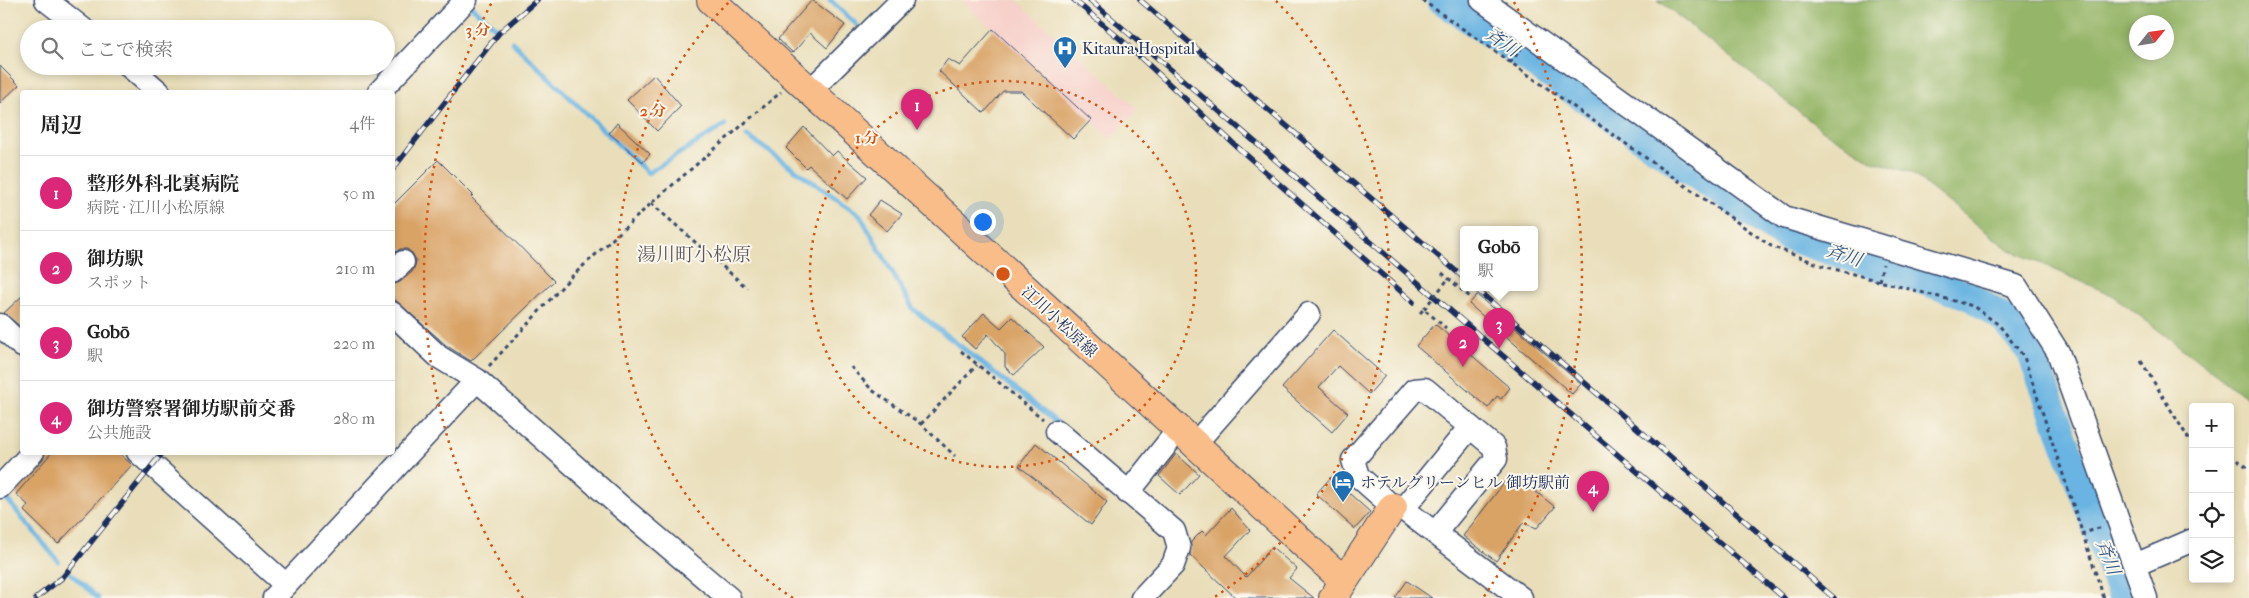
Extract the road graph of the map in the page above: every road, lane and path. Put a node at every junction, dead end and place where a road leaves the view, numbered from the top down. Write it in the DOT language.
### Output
graph roads {
  1 [pos="466,0"];
  2 [pos="711,0"];
  3 [pos="902,0"];
  4 [pos="1422,0"];
  5 [pos="1482,0"];
  6 [pos="57,3"];
  7 [pos="74,20"];
  8 [pos="139,75"];
  9 [pos="803,84"];
  10 [pos="157,90"];
  11 [pos="381,90"];
  12 [pos="651,203"];
  13 [pos="1442,272"];
  14 [pos="1449,278"];
  15 [pos="747,288"];
  16 [pos="1460,288"];
  17 [pos="1463,291"];
  18 [pos="1470,297"];
  19 [pos="1424,309"];
  20 [pos="1420,313"];
  21 [pos="1309,314"];
  22 [pos="395,316"];
  23 [pos="0,325"];
  24 [pos="1446,328"];
  25 [pos="20,344"];
  26 [pos="961,351"];
  27 [pos="2141,360"];
  28 [pos="977,365"];
  29 [pos="851,367"];
  30 [pos="476,380"];
  31 [pos="920,424"];
  32 [pos="1470,427"];
  33 [pos="1057,431"];
  34 [pos="1186,437"];
  35 [pos="2189,439"];
  36 [pos="30,455"];
  37 [pos="141,455"];
  38 [pos="955,456"];
  39 [pos="2234,459"];
  40 [pos="2249,468"];
  41 [pos="0,487"];
  42 [pos="1128,493"];
  43 [pos="1398,508"];
  44 [pos="2106,525"];
  45 [pos="1435,533"];
  46 [pos="2082,534"];
  47 [pos="2189,542"];
  48 [pos="2135,566"];
  49 [pos="1339,589"];
  50 [pos="280,591"];
  51 [pos="729,598"];
  52 [pos="1142,598"];
  53 [pos="1521,598"];
  54 [pos="2104,598"];
  55 [pos="2146,598"];
  1 -- 11 [label="street"];
  2 -- 9 [label="main road, 江川小松原線"];
  3 -- 9 [label="street"];
  4 -- 46 [label="path"];
  5 -- 48 [label="street"];
  6 -- 7 [label="street"];
  8 -- 10 [label="street"];
  9 -- 12 [label="path"];
  9 -- 34 [label="main road, 江川小松原線"];
  12 -- 15 [label="path"];
  12 -- 30 [label="path"];
  13 -- 14 [label="path"];
  14 -- 16 [label="path"];
  14 -- 19 [label="path, bridge"];
  17 -- 18 [label="path"];
  19 -- 20 [label="path, bridge"];
  19 -- 24 [label="path"];
  21 -- 34 [label="street"];
  22 -- 30 [label="street"];
  23 -- 25 [label="street"];
  26 -- 28 [label="path"];
  27 -- 35 [label="path"];
  28 -- 31 [label="path"];
  28 -- 33 [label="path"];
  29 -- 31 [label="path"];
  30 -- 50 [label="street"];
  30 -- 51 [label="street"];
  31 -- 38 [label="path"];
  32 -- 43 [label="street"];
  32 -- 43 [label="street"];
  32 -- 45 [label="street"];
  33 -- 42 [label="street"];
  34 -- 42 [label="street"];
  34 -- 49 [label="main road, 江川小松原線"];
  36 -- 41 [label="street"];
  37 -- 50 [label="street"];
  39 -- 40 [label="path"];
  42 -- 52 [label="street"];
  43 -- 45 [label="street"];
  43 -- 49 [label="main road"];
  44 -- 46 [label="path"];
  45 -- 53 [label="street"];
  46 -- 54 [label="path"];
  47 -- 48 [label="street"];
  48 -- 55 [label="street"];
}
